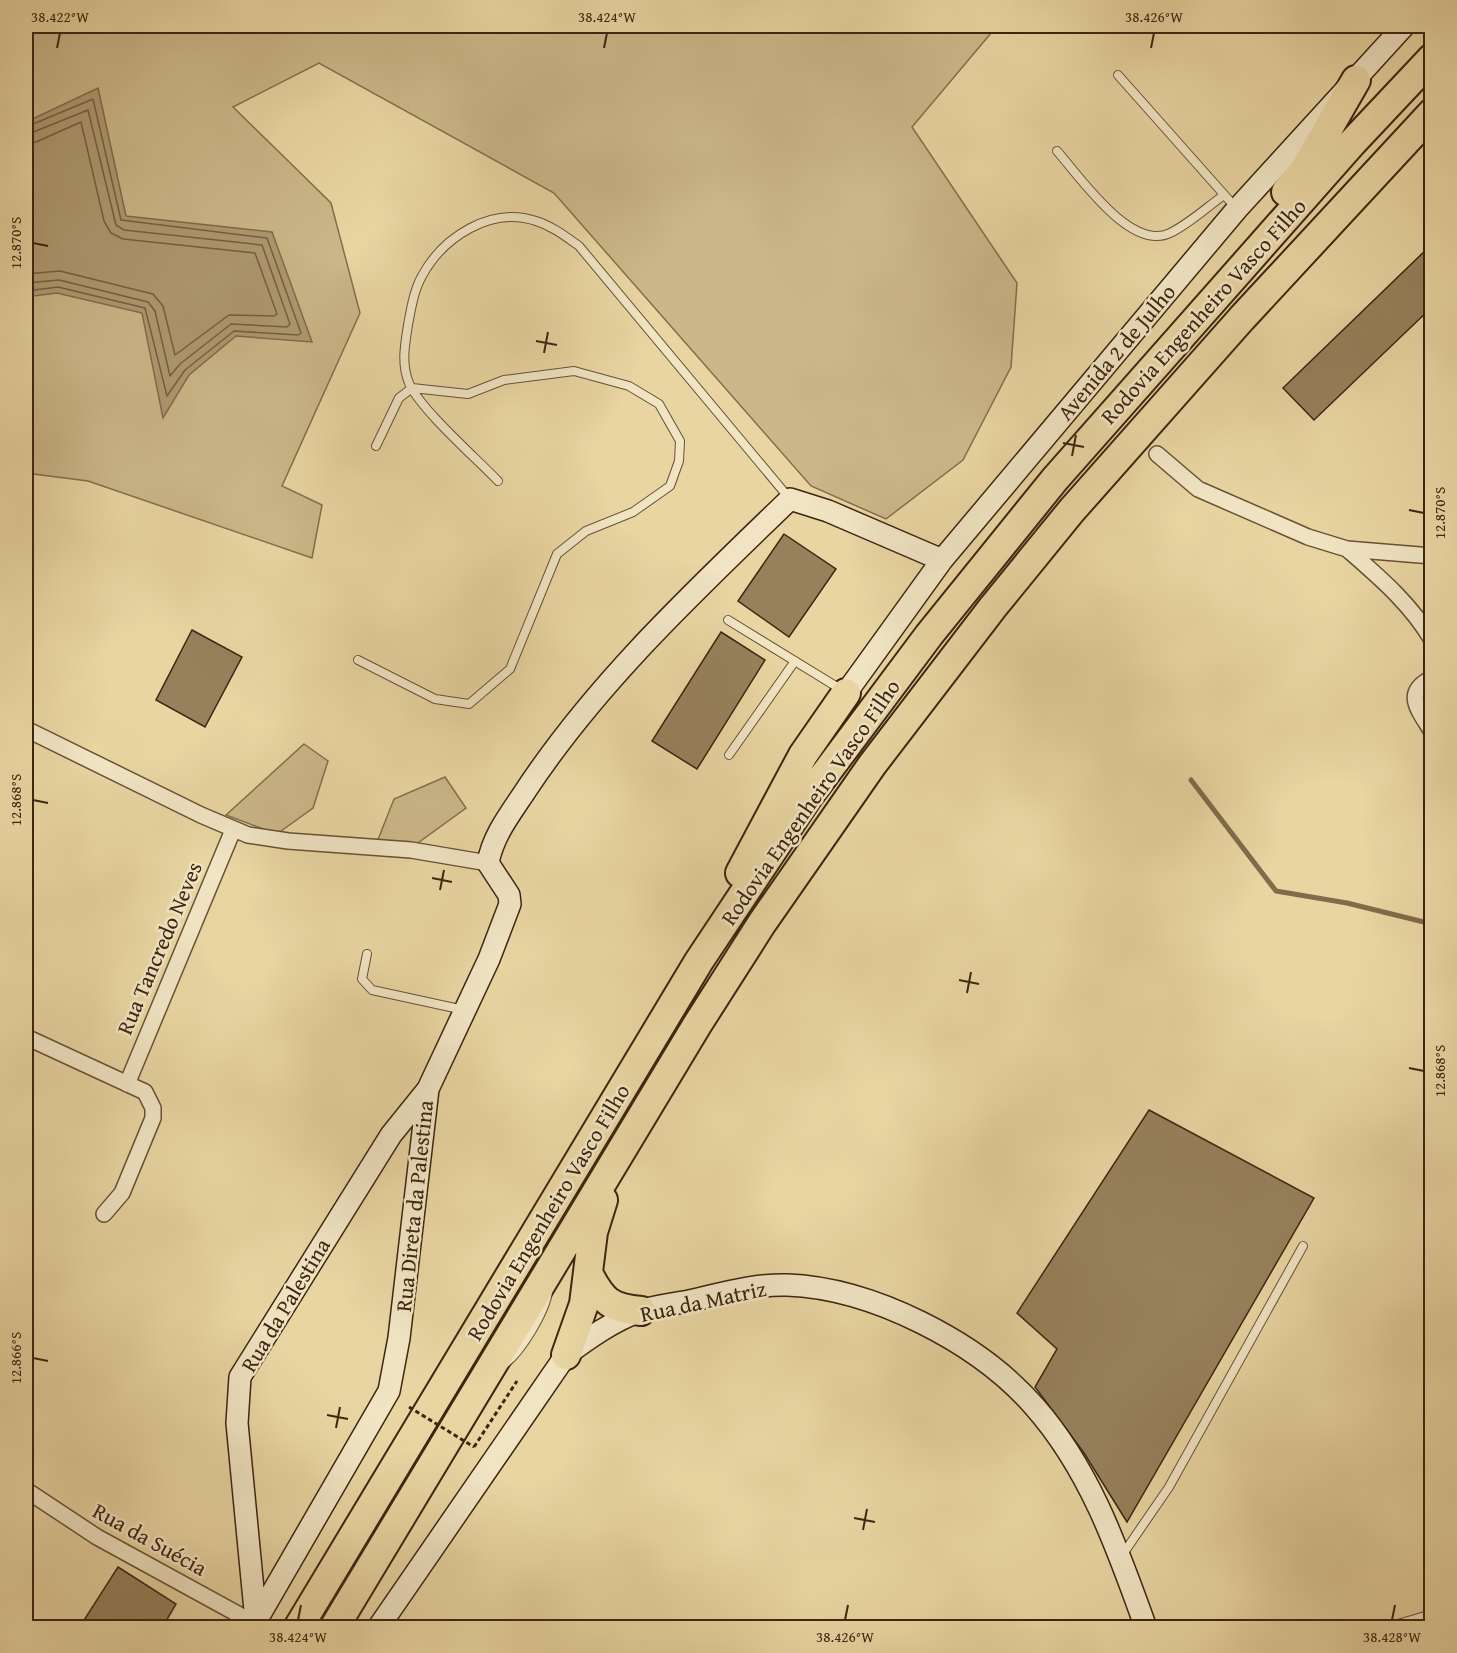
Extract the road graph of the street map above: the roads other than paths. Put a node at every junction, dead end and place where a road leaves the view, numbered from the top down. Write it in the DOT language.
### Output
graph roads {
  1 [pos="1404,26"];
  2 [pos="1431,58"];
  3 [pos="1118,75"];
  4 [pos="1356,80"];
  5 [pos="1431,113"];
  6 [pos="1057,151"];
  7 [pos="1231,202"];
  8 [pos="412,388"];
  9 [pos="1134,390"];
  10 [pos="376,446"];
  11 [pos="1157,454"];
  12 [pos="498,481"];
  13 [pos="789,499"];
  14 [pos="1347,549"];
  15 [pos="1431,556"];
  16 [pos="942,560"];
  17 [pos="728,620"];
  18 [pos="1431,640"];
  19 [pos="358,660"];
  20 [pos="795,661"];
  21 [pos="1431,678"];
  22 [pos="846,693"];
  23 [pos="26,729"];
  24 [pos="1431,732"];
  25 [pos="729,754"];
  26 [pos="233,830"];
  27 [pos="488,863"];
  28 [pos="368,954"];
  29 [pos="699,961"];
  30 [pos="465,1010"];
  31 [pos="26,1037"];
  32 [pos="680,1054"];
  33 [pos="127,1084"];
  34 [pos="428,1089"];
  35 [pos="104,1214"];
  36 [pos="1303,1246"];
  37 [pos="589,1275"];
  38 [pos="641,1311"];
  39 [pos="566,1354"];
  40 [pos="26,1490"];
  41 [pos="1120,1558"];
  42 [pos="1431,1614"];
  43 [pos="254,1624"];
  44 [pos="298,1628"];
  45 [pos="334,1628"];
  46 [pos="378,1628"];
  47 [pos="1146,1628"];
  48 [pos="1384,1628"];
  1 -- 4 [label="main road, Avenida 2 de Julho"];
  2 -- 9 [label="highway, Rodovia Engenheiro Vasco Filho"];
  3 -- 7 [label="lane"];
  4 -- 7 [label="main road, Avenida 2 de Julho"];
  4 -- 9 [label="highway"];
  5 -- 32 [label="highway, Rodovia Engenheiro Vasco Filho"];
  6 -- 7 [label="lane"];
  7 -- 16 [label="main road, Avenida 2 de Julho"];
  8 -- 10 [label="lane"];
  8 -- 12 [label="lane"];
  8 -- 13 [label="lane"];
  8 -- 19 [label="lane"];
  9 -- 29 [label="highway, Rodovia Engenheiro Vasco Filho"];
  11 -- 14 [label="street"];
  13 -- 16 [label="main road"];
  13 -- 27 [label="main road"];
  14 -- 15 [label="street"];
  14 -- 18 [label="street"];
  16 -- 22 [label="main road, Avenida 2 de Julho"];
  17 -- 20 [label="lane"];
  20 -- 22 [label="lane"];
  20 -- 25 [label="lane"];
  21 -- 24 [label="street"];
  22 -- 29 [label="highway"];
  23 -- 26 [label="street"];
  26 -- 27 [label="street"];
  26 -- 33 [label="street, Rua Tancredo Neves"];
  27 -- 30 [label="main road, Rua Direta da Palestina"];
  28 -- 30 [label="lane"];
  29 -- 44 [label="highway, Rodovia Engenheiro Vasco Filho"];
  30 -- 34 [label="main road, Rua Direta da Palestina"];
  31 -- 33 [label="street"];
  32 -- 37 [label="highway"];
  32 -- 45 [label="highway, Rodovia Engenheiro Vasco Filho"];
  33 -- 35 [label="street"];
  34 -- 43 [label="main road, Rua Direta da Palestina"];
  34 -- 43 [label="main road, Rua da Palestina"];
  36 -- 41 [label="lane"];
  37 -- 38 [label="highway"];
  37 -- 39 [label="highway"];
  38 -- 39 [label="main road, Rua da Matriz"];
  38 -- 41 [label="main road, Rua da Matriz"];
  39 -- 46 [label="main road"];
  40 -- 43 [label="street, Rua da Suécia"];
  41 -- 47 [label="main road, Rua da Matriz"];
  42 -- 48 [label="lane"];
}
